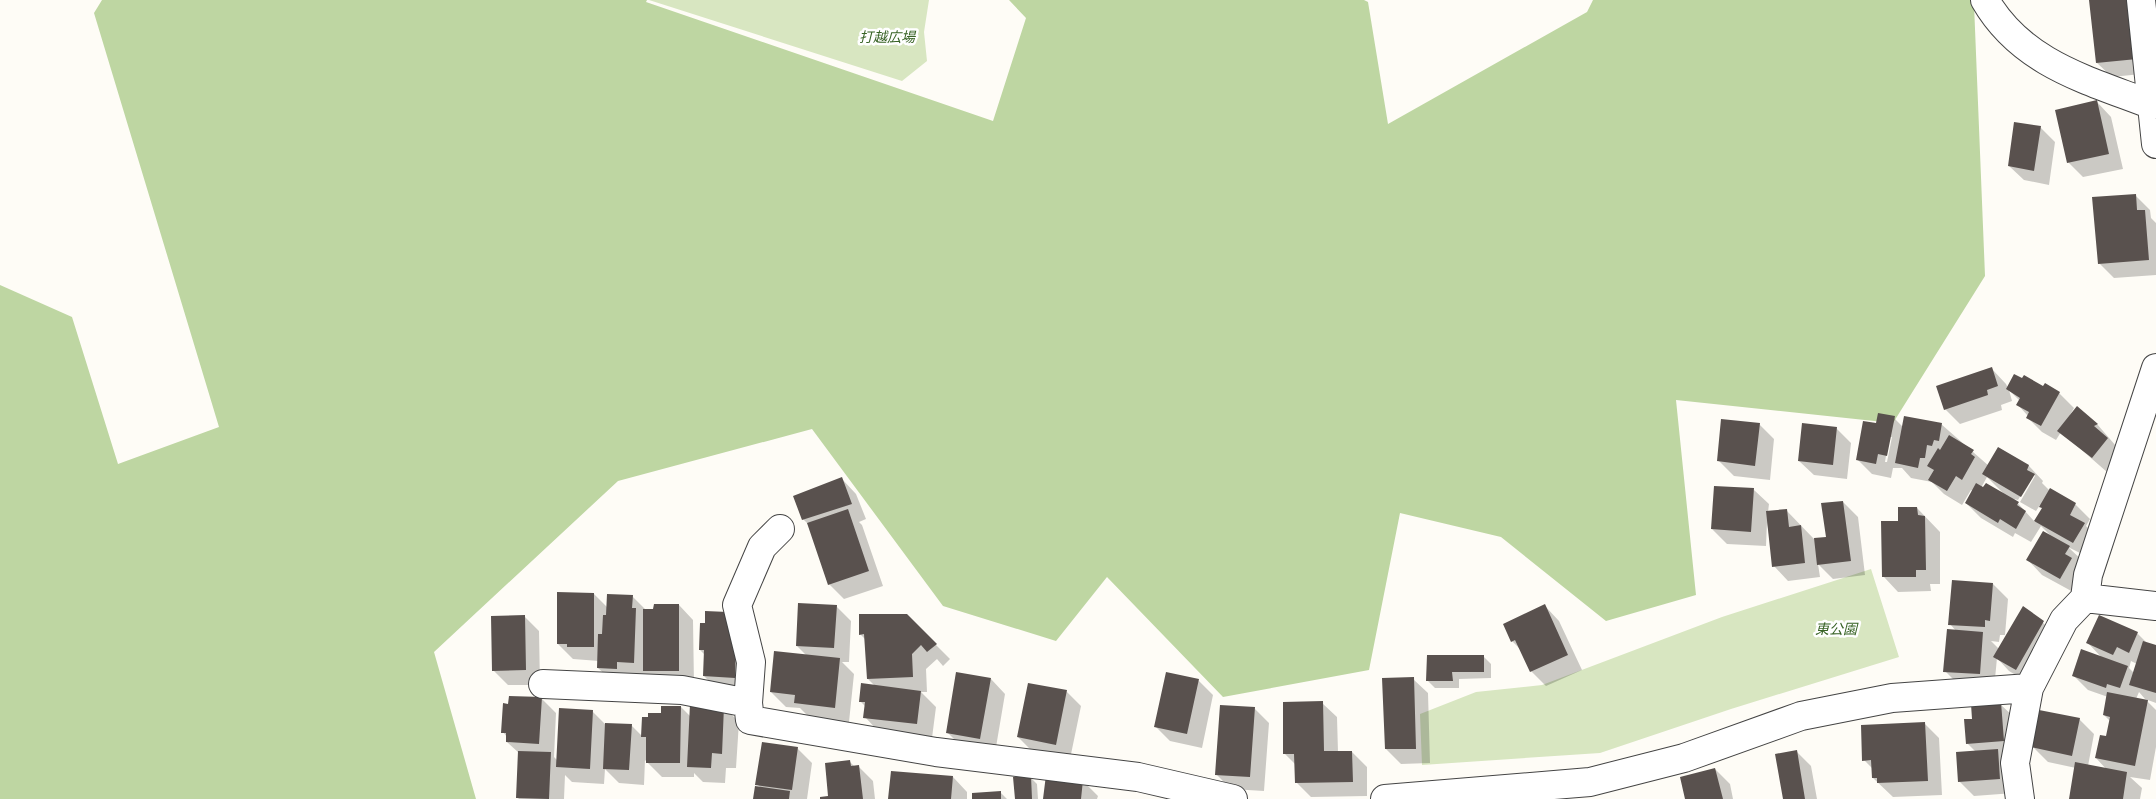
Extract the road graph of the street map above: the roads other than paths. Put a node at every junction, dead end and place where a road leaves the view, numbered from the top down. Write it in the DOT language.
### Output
graph roads {
  1 [pos="1985,0"];
  2 [pos="2140,0"];
  3 [pos="2152,105"];
  4 [pos="2156,144"];
  5 [pos="2156,368"];
  6 [pos="780,529"];
  7 [pos="2084,598"];
  8 [pos="2156,606"];
  9 [pos="543,684"];
  10 [pos="2029,688"];
  11 [pos="748,703"];
  12 [pos="1233,799"];
  13 [pos="1385,799"];
  14 [pos="2020,799"];
  1 -- 3 [label="street"];
  2 -- 3 [label="street"];
  3 -- 4 [label="street"];
  5 -- 7 [label="street"];
  6 -- 11 [label="street"];
  7 -- 8 [label="street"];
  7 -- 10 [label="street"];
  9 -- 11 [label="street"];
  10 -- 13 [label="street"];
  10 -- 14 [label="street"];
  11 -- 12 [label="street"];
}
